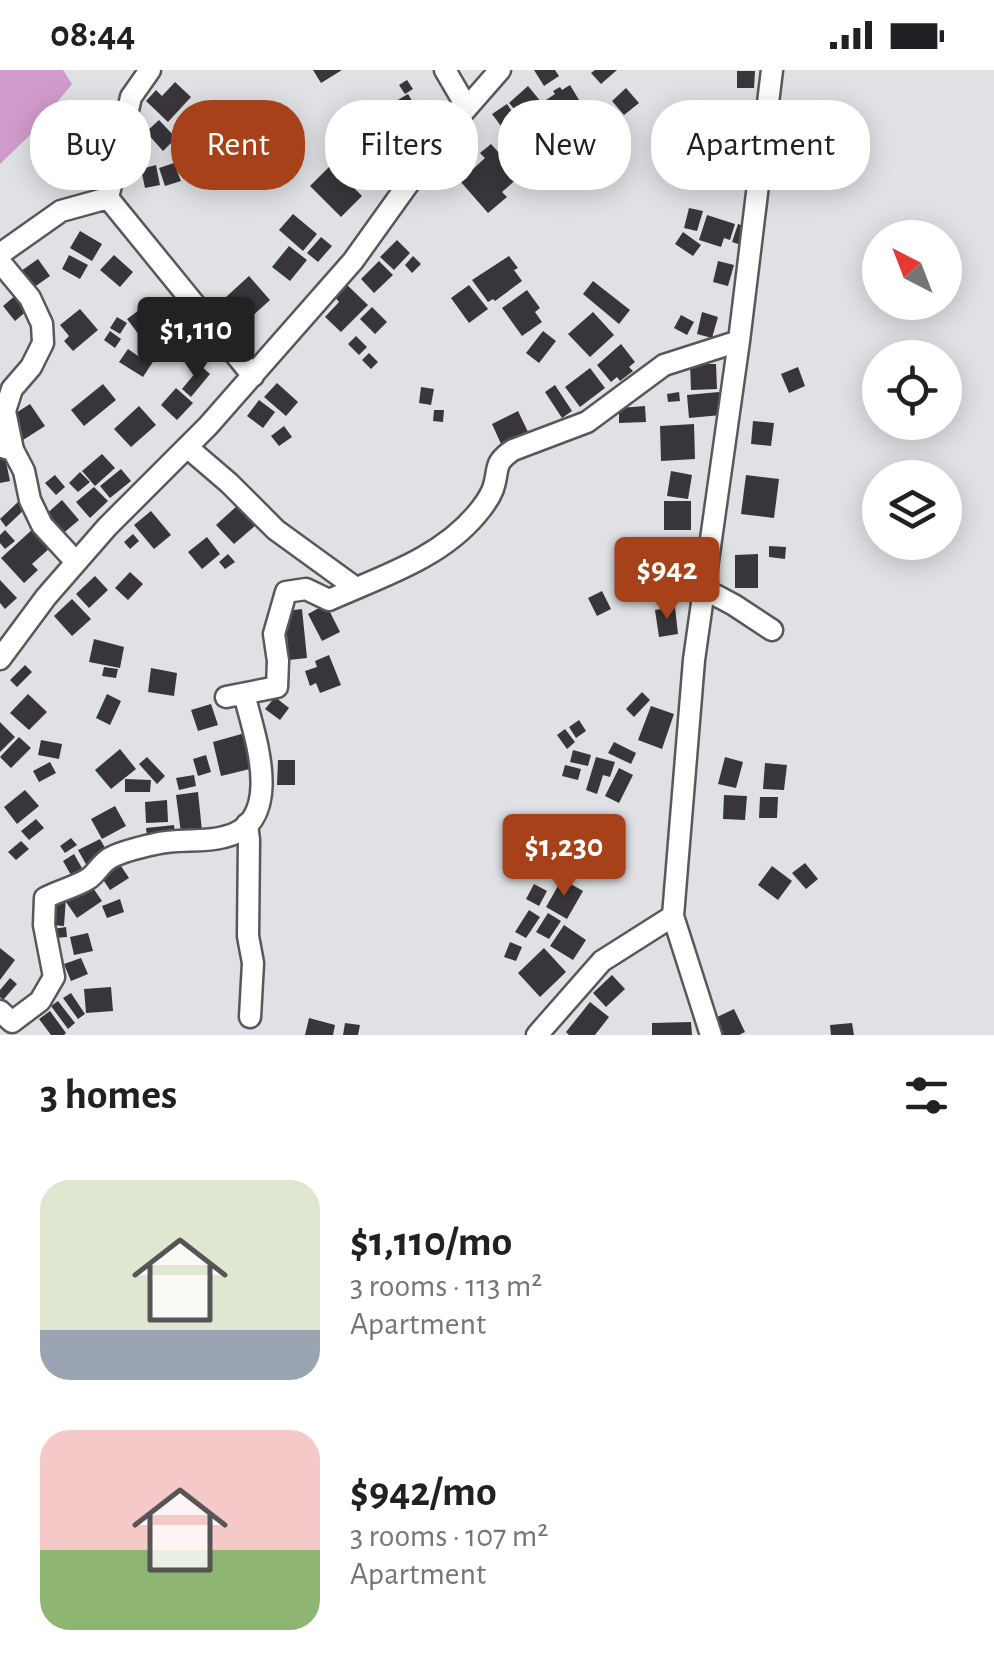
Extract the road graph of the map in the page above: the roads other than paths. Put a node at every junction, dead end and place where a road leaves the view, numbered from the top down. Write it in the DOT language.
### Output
graph roads {
  1 [pos="150,70"];
  2 [pos="445,70"];
  3 [pos="500,70"];
  4 [pos="772,70"];
  5 [pos="462,100"];
  6 [pos="472,100"];
  7 [pos="405,190"];
  8 [pos="108,198"];
  9 [pos="0,254"];
  10 [pos="0,262"];
  11 [pos="739,341"];
  12 [pos="253,376"];
  13 [pos="187,447"];
  14 [pos="6,449"];
  15 [pos="76,562"];
  16 [pos="356,588"];
  17 [pos="704,589"];
  18 [pos="772,630"];
  19 [pos="0,659"];
  20 [pos="247,824"];
  21 [pos="674,916"];
  22 [pos="0,1011"];
  23 [pos="250,1017"];
  24 [pos="537,1035"];
  25 [pos="711,1035"];
  1 -- 8 [label="street"];
  2 -- 5 [label="street"];
  3 -- 6 [label="street"];
  4 -- 11 [label="street"];
  7 -- 12 [label="street"];
  8 -- 9 [label="street"];
  8 -- 12 [label="street"];
  10 -- 14 [label="street"];
  11 -- 16 [label="street"];
  11 -- 17 [label="street"];
  12 -- 13 [label="street"];
  13 -- 15 [label="street"];
  13 -- 16 [label="street"];
  14 -- 15 [label="street"];
  15 -- 19 [label="street"];
  16 -- 20 [label="street"];
  17 -- 18 [label="street"];
  17 -- 21 [label="street"];
  20 -- 22 [label="street"];
  20 -- 23 [label="street"];
  21 -- 24 [label="street"];
  21 -- 25 [label="street"];
}
